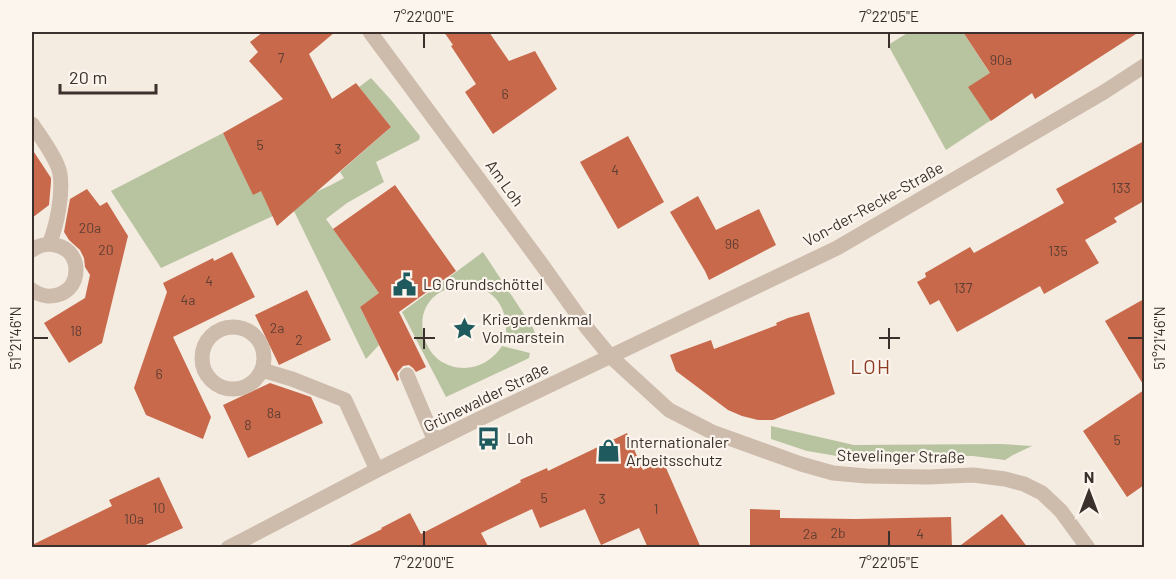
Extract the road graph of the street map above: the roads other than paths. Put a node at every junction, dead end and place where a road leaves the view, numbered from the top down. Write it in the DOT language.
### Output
graph roads {
  1 [pos="370,32"];
  2 [pos="1144,66"];
  3 [pos="32,124"];
  4 [pos="49,244"];
  5 [pos="32,250"];
  6 [pos="32,290"];
  7 [pos="610,356"];
  8 [pos="262,370"];
  9 [pos="407,375"];
  10 [pos="435,441"];
  11 [pos="377,470"];
  12 [pos="228,548"];
  13 [pos="1088,548"];
  1 -- 7 [label="street, Am Loh"];
  2 -- 7 [label="street, Von-der-Recke-Straße"];
  3 -- 4 [label="street"];
  4 -- 5 [label="street"];
  4 -- 6 [label="street"];
  7 -- 10 [label="street, Grünewalder Straße"];
  7 -- 13 [label="street, Stevelinger Straße"];
  8 -- 8 [label="street"];
  8 -- 11 [label="street"];
  9 -- 10 [label="street"];
  10 -- 11 [label="street, Grünewalder Straße"];
  11 -- 12 [label="street, Grünewalder Straße"];
}
